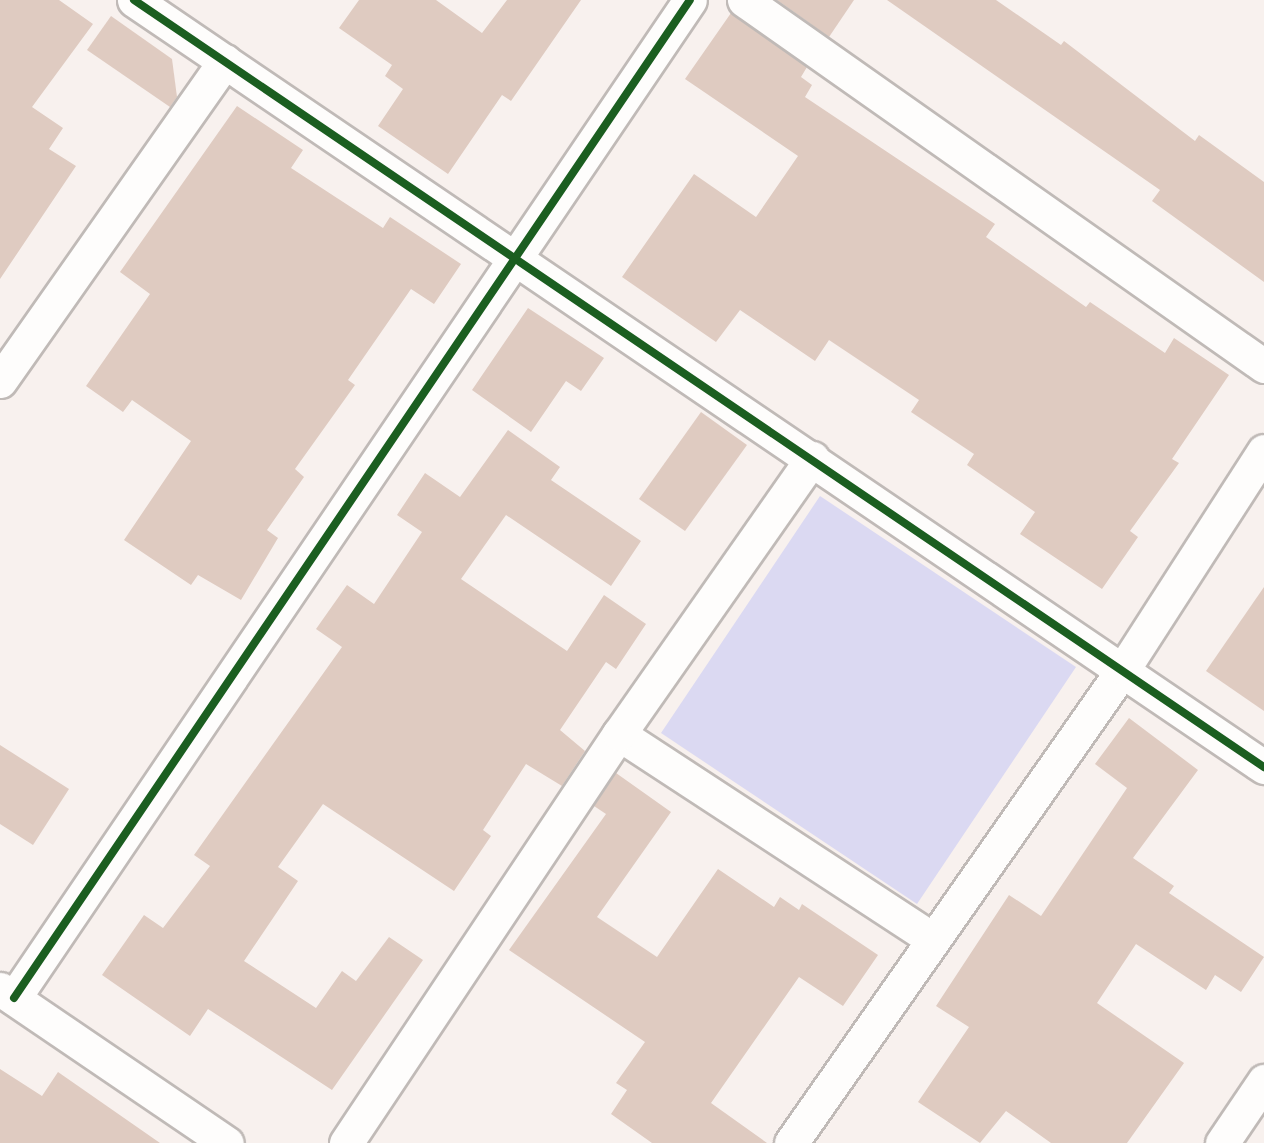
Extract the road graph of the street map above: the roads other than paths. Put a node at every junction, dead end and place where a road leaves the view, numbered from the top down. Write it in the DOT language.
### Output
graph roads {
  1 [pos="134,0"];
  2 [pos="690,0"];
  3 [pos="744,0"];
  4 [pos="225,61"];
  5 [pos="513,256"];
  6 [pos="1264,366"];
  7 [pos="0,381"];
  8 [pos="1264,451"];
  9 [pos="812,458"];
  10 [pos="1124,668"];
  11 [pos="619,734"];
  12 [pos="1264,767"];
  13 [pos="931,938"];
  14 [pos="7,994"];
  15 [pos="1264,1081"];
  16 [pos="226,1143"];
  17 [pos="346,1143"];
  18 [pos="791,1143"];
  19 [pos="1222,1143"];
  1 -- 4 [label="street"];
  2 -- 5 [label="street"];
  3 -- 6 [label="street"];
  4 -- 5 [label="street"];
  4 -- 7 [label="street"];
  5 -- 9 [label="street"];
  5 -- 14 [label="street"];
  8 -- 10 [label="street"];
  9 -- 10 [label="street"];
  9 -- 11 [label="street"];
  10 -- 12 [label="street"];
  10 -- 13 [label="street"];
  11 -- 13 [label="street"];
  11 -- 17 [label="street"];
  13 -- 18 [label="street"];
  14 -- 16 [label="street"];
  15 -- 19 [label="street"];
}
